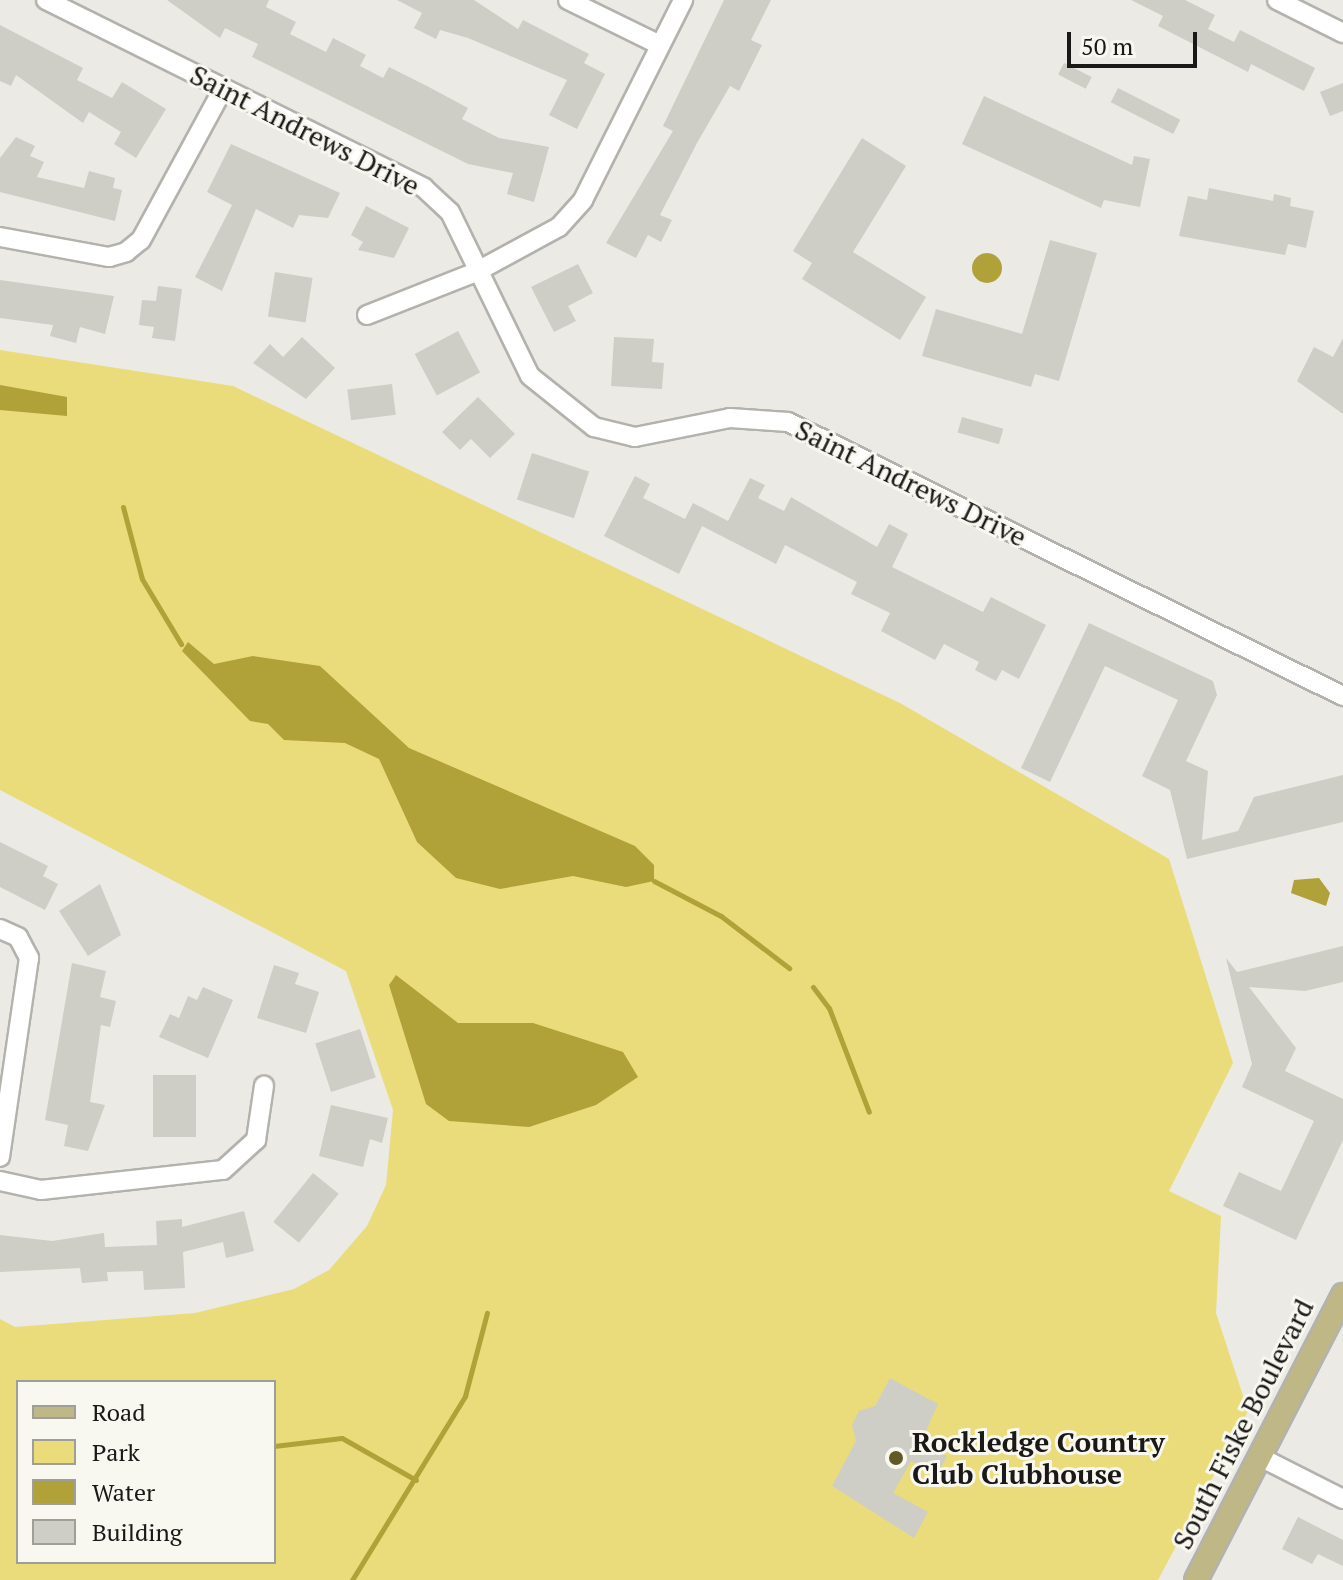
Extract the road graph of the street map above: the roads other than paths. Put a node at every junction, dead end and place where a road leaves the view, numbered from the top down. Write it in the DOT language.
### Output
graph roads {
  1 [pos="46,0"];
  2 [pos="568,0"];
  3 [pos="683,0"];
  4 [pos="1277,0"];
  5 [pos="1343,33"];
  6 [pos="660,45"];
  7 [pos="223,89"];
  8 [pos="0,237"];
  9 [pos="476,272"];
  10 [pos="367,315"];
  11 [pos="1343,696"];
  12 [pos="0,929"];
  13 [pos="264,1086"];
  14 [pos="0,1157"];
  15 [pos="0,1181"];
  16 [pos="1343,1295"];
  17 [pos="1260,1457"];
  18 [pos="1343,1499"];
  19 [pos="1196,1580"];
  1 -- 7 [label="street, Saint Andrews Drive"];
  2 -- 6 [label="street"];
  3 -- 6 [label="street"];
  4 -- 5 [label="street"];
  6 -- 9 [label="street"];
  7 -- 8 [label="street"];
  7 -- 9 [label="street, Saint Andrews Drive"];
  9 -- 10 [label="street"];
  9 -- 11 [label="street, Saint Andrews Drive"];
  12 -- 14 [label="street"];
  13 -- 15 [label="street"];
  16 -- 17 [label="main road, South Fiske Boulevard"];
  17 -- 18 [label="street"];
  17 -- 19 [label="main road, South Fiske Boulevard"];
}
